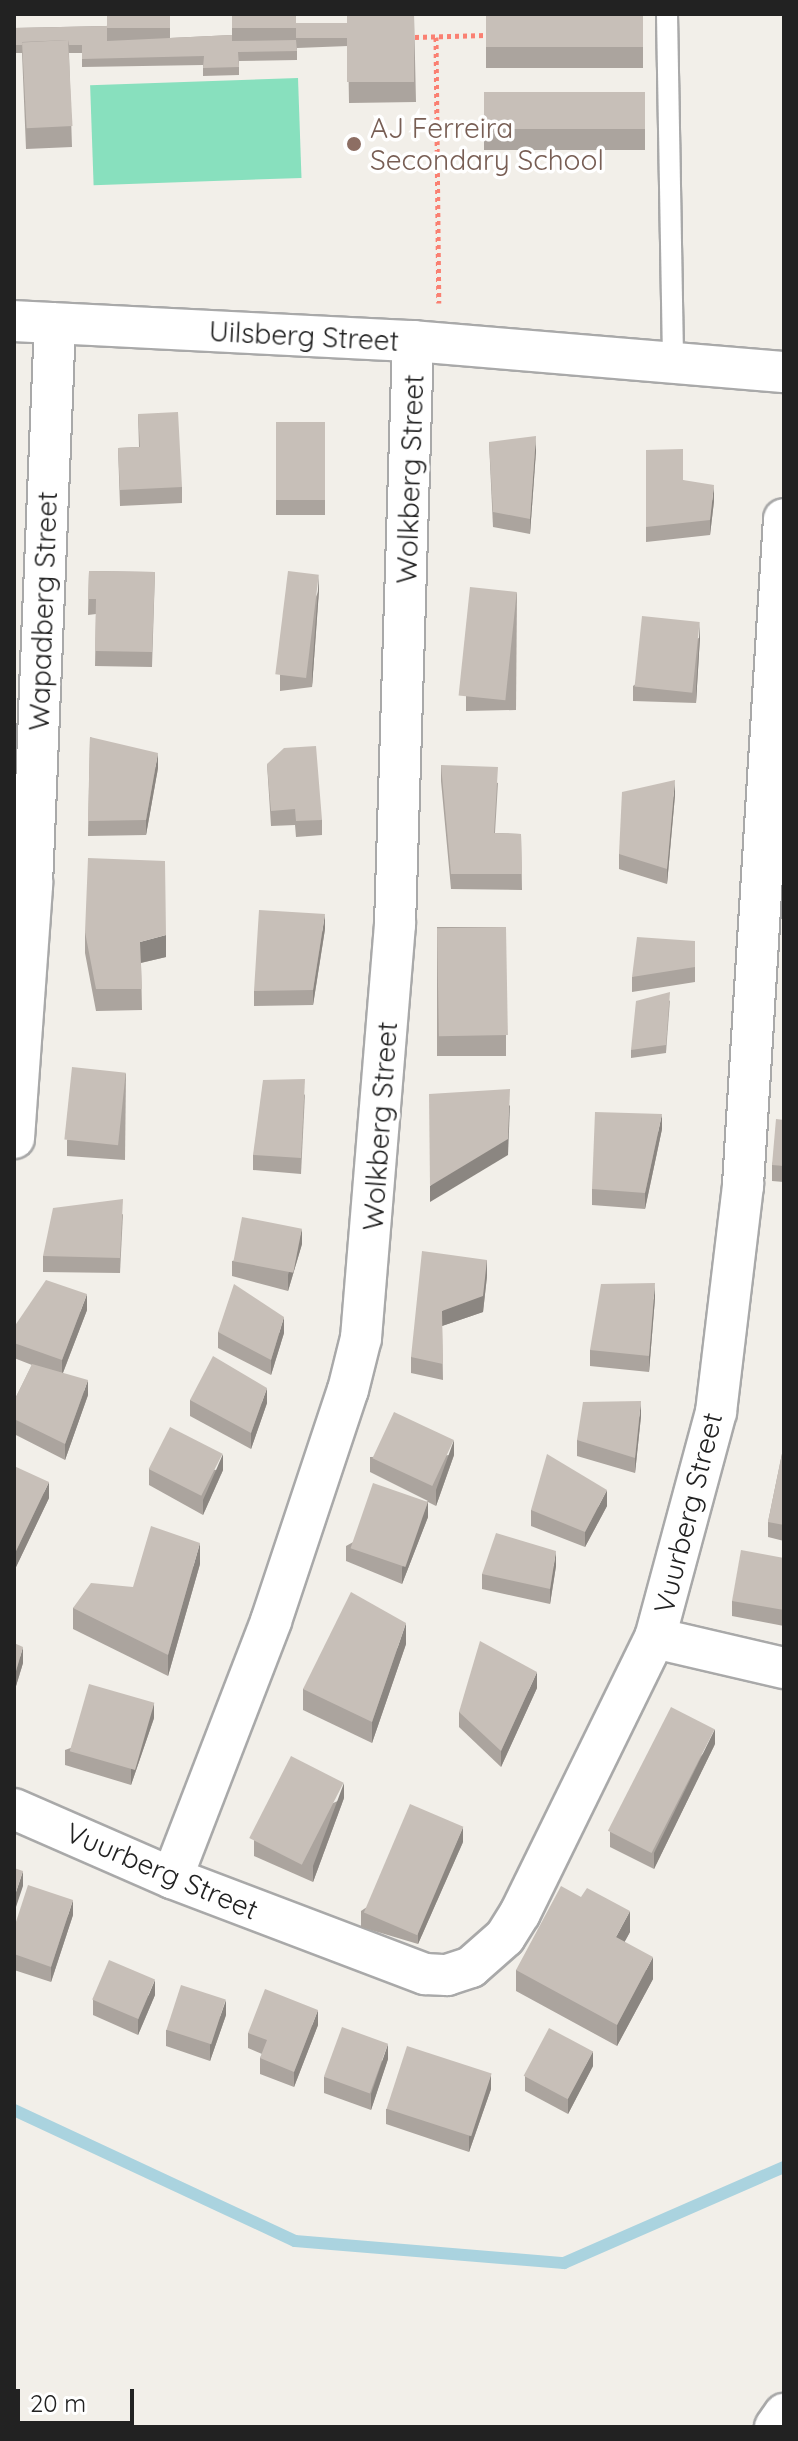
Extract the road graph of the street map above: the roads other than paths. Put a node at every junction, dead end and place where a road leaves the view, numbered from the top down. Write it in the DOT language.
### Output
graph roads {
  1 [pos="667,14"];
  2 [pos="14,321"];
  3 [pos="55,323"];
  4 [pos="426,343"];
  5 [pos="673,364"];
  6 [pos="784,372"];
  7 [pos="784,519"];
  8 [pos="14,1138"];
  9 [pos="655,1638"];
  10 [pos="784,1668"];
  11 [pos="14,1809"];
  12 [pos="172,1878"];
  13 [pos="784,2414"];
  14 [pos="775,2427"];
  1 -- 5 [label="lane"];
  2 -- 3 [label="street, Uilsberg Street"];
  3 -- 4 [label="street, Uilsberg Street"];
  3 -- 8 [label="street, Wapadberg Street"];
  4 -- 5 [label="street, Uilsberg Street"];
  4 -- 12 [label="street, Wolkberg Street"];
  5 -- 6 [label="street, Uilsberg Street"];
  7 -- 9 [label="street, Vuurberg Street"];
  9 -- 10 [label="street"];
  9 -- 12 [label="street, Vuurberg Street"];
  11 -- 12 [label="street, Vuurberg Street"];
  13 -- 14 [label="street"];
}
